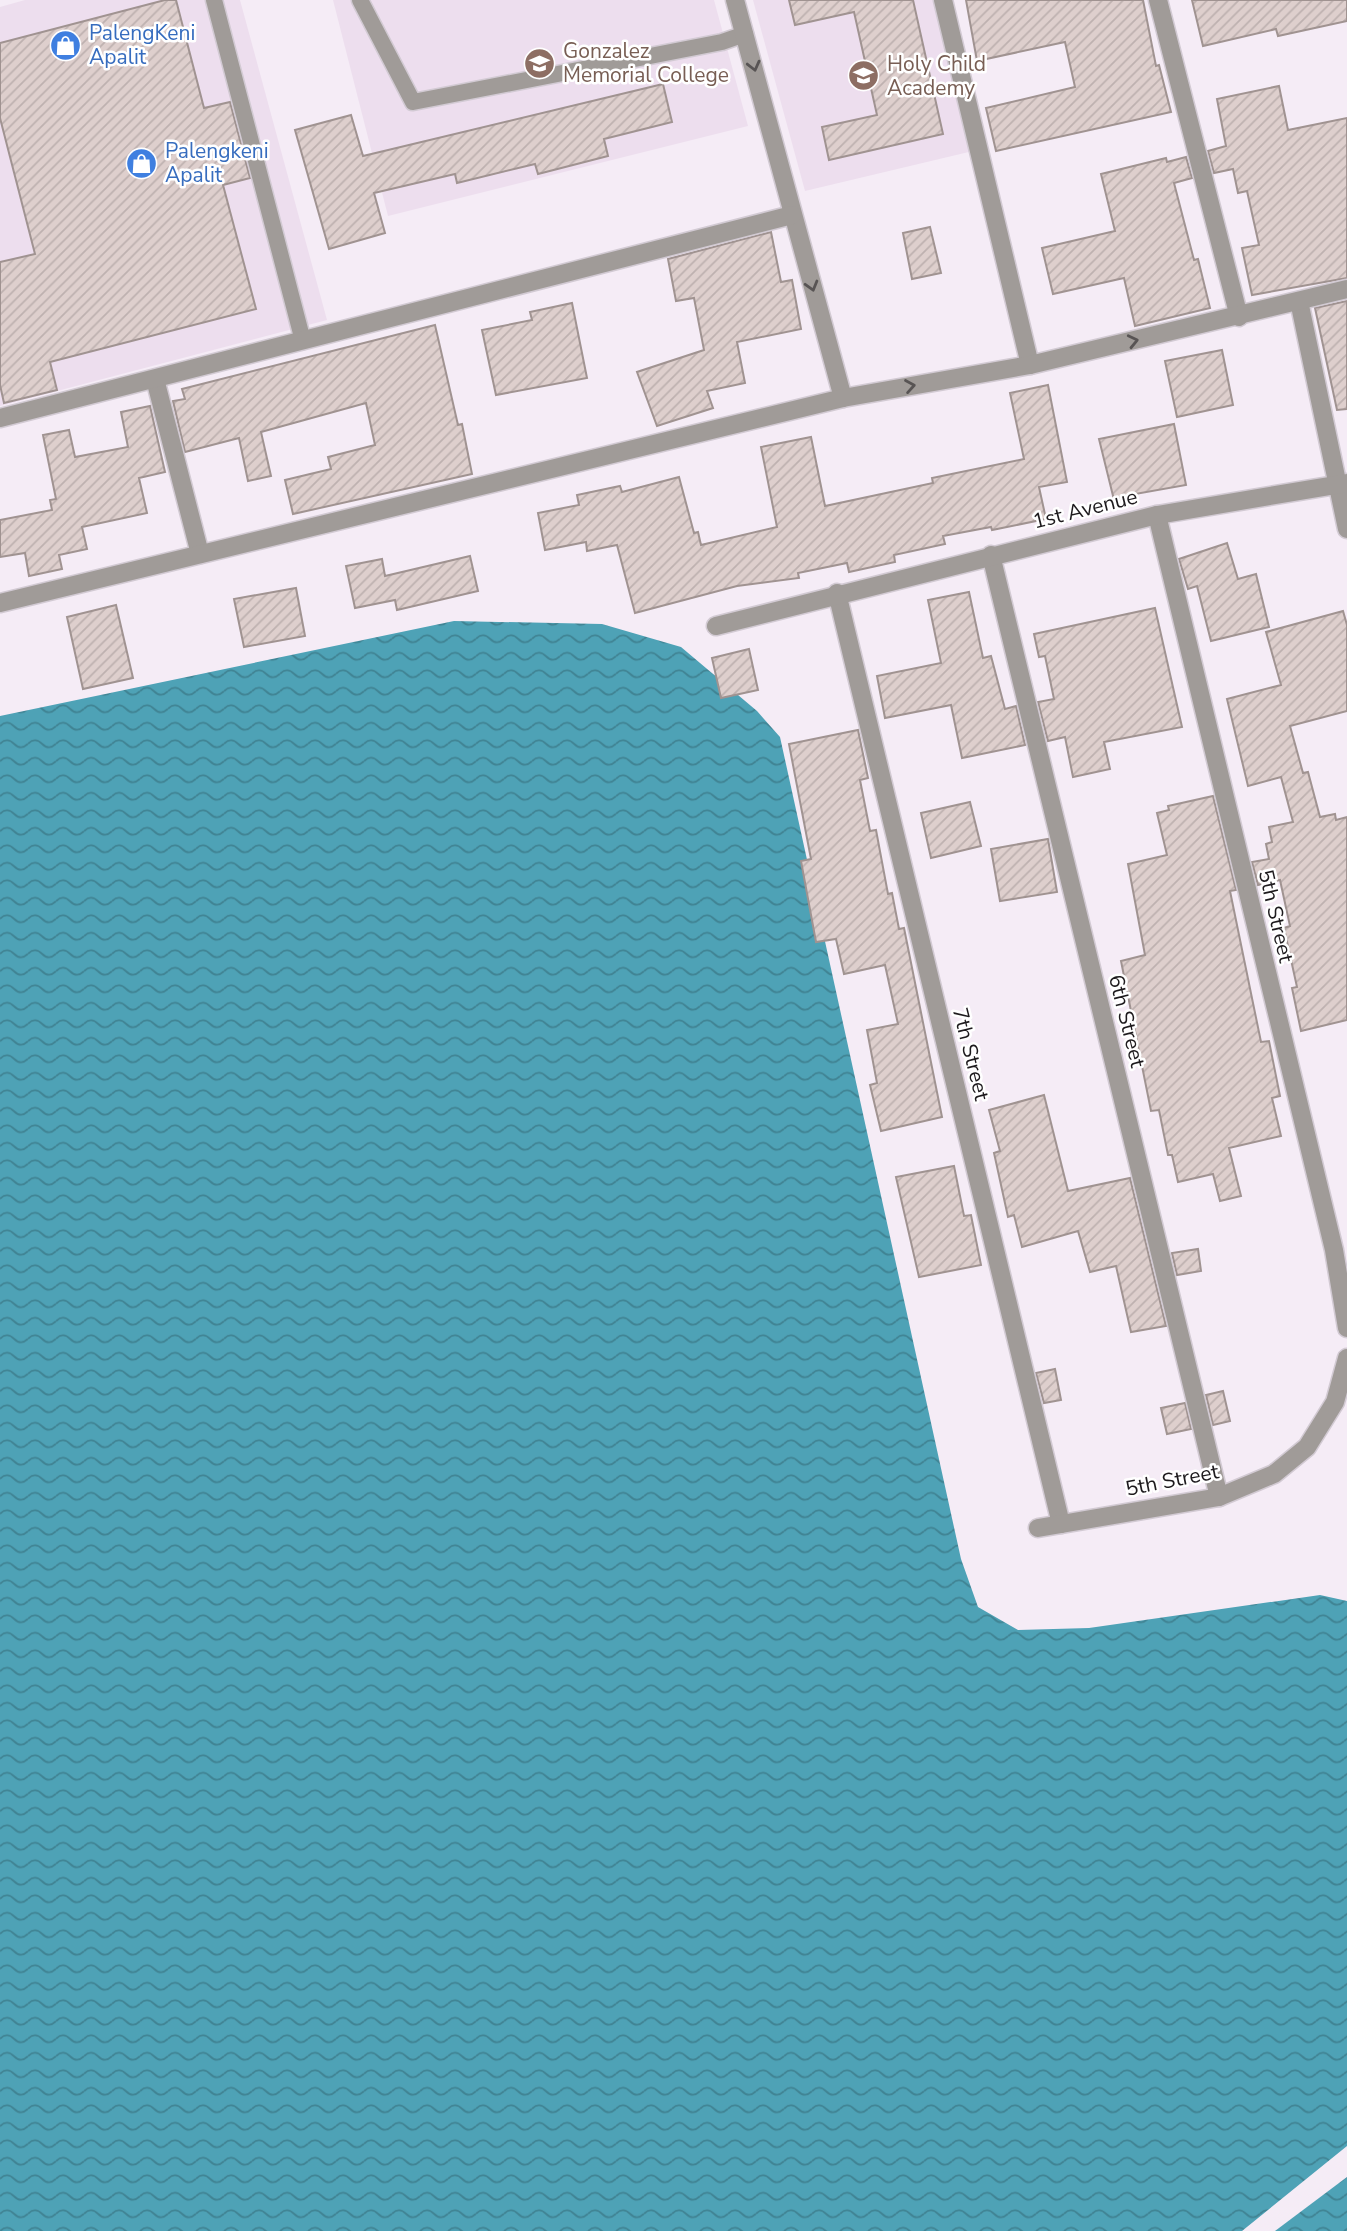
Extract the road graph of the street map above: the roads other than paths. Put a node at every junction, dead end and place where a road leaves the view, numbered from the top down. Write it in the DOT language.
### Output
graph roads {
  1 [pos="214,0"];
  2 [pos="360,0"];
  3 [pos="735,0"];
  4 [pos="943,0"];
  5 [pos="1158,0"];
  6 [pos="745,34"];
  7 [pos="792,215"];
  8 [pos="1347,289"];
  9 [pos="1299,301"];
  10 [pos="1239,317"];
  11 [pos="303,341"];
  12 [pos="1030,365"];
  13 [pos="155,379"];
  14 [pos="843,398"];
  15 [pos="0,418"];
  16 [pos="1342,484"];
  17 [pos="1157,515"];
  18 [pos="1347,530"];
  19 [pos="200,554"];
  20 [pos="991,555"];
  21 [pos="837,593"];
  22 [pos="0,603"];
  23 [pos="716,626"];
  24 [pos="1341,1248"];
  25 [pos="1347,1328"];
  26 [pos="1347,1358"];
  27 [pos="1219,1497"];
  28 [pos="1061,1524"];
  29 [pos="1038,1528"];
  1 -- 11 [label="lane"];
  2 -- 6 [label="lane"];
  3 -- 6 [label="street"];
  4 -- 12 [label="street"];
  5 -- 10 [label="street"];
  6 -- 7 [label="street, one-way"];
  7 -- 11 [label="street"];
  7 -- 14 [label="street, one-way"];
  8 -- 9 [label="street"];
  9 -- 10 [label="street"];
  9 -- 16 [label="street"];
  12 -- 10 [label="street, one-way"];
  11 -- 13 [label="street"];
  14 -- 12 [label="street, one-way"];
  13 -- 15 [label="street"];
  13 -- 19 [label="street"];
  14 -- 19 [label="street"];
  16 -- 17 [label="street, 1st Avenue"];
  16 -- 18 [label="street"];
  17 -- 20 [label="street, 1st Avenue"];
  17 -- 24 [label="street, 5th Street"];
  19 -- 22 [label="street"];
  20 -- 21 [label="street, 1st Avenue"];
  20 -- 27 [label="street, 6th Street"];
  21 -- 23 [label="street, 1st Avenue"];
  21 -- 28 [label="street, 7th Street"];
  24 -- 25 [label="street, 5th Street"];
  26 -- 27 [label="street, 5th Street"];
  27 -- 28 [label="street, 5th Street"];
  28 -- 29 [label="street, 5th Street"];
}
